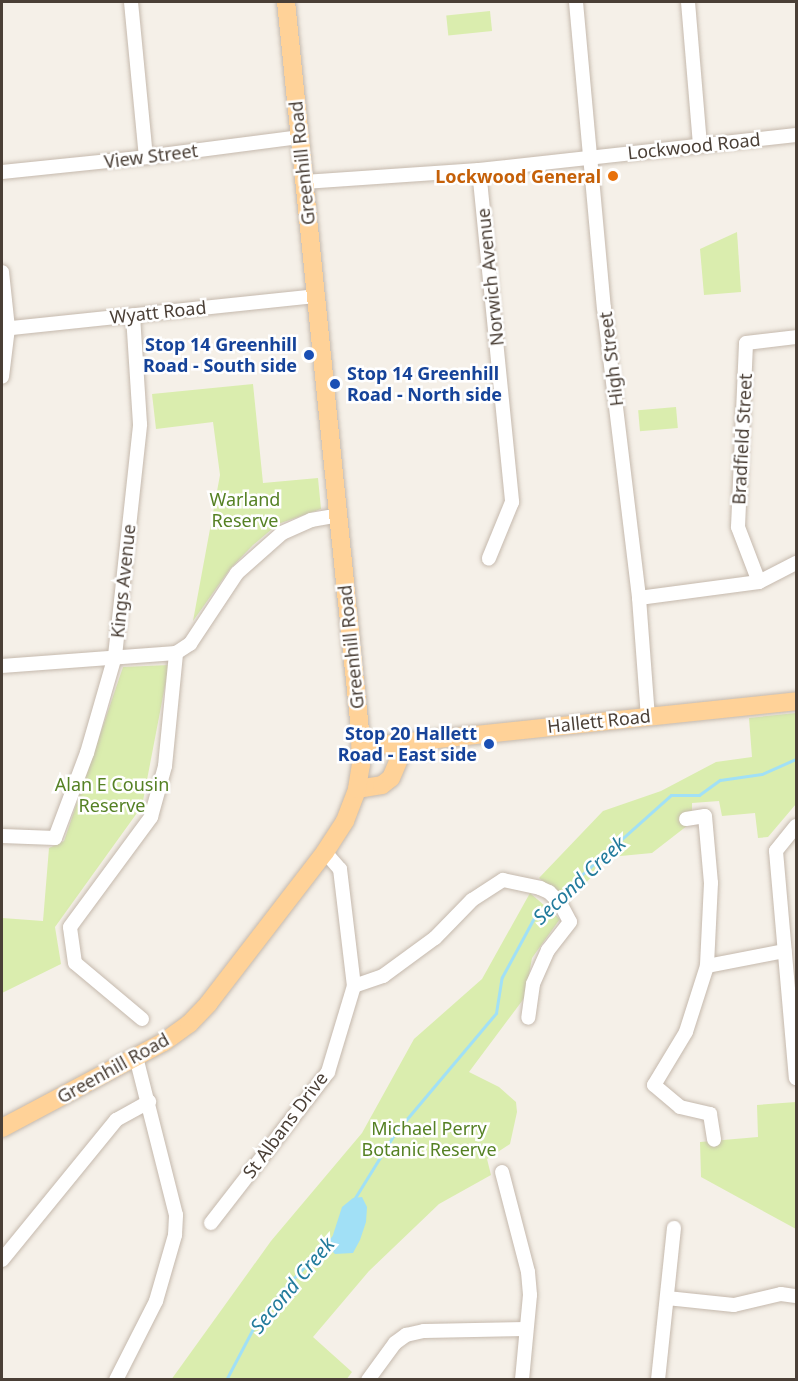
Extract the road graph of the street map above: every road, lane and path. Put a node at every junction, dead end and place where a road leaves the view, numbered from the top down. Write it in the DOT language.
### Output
graph roads {
  1 [pos="131,2"];
  2 [pos="286,2"];
  3 [pos="576,2"];
  4 [pos="688,2"];
  5 [pos="796,135"];
  6 [pos="299,137"];
  7 [pos="700,145"];
  8 [pos="146,158"];
  9 [pos="590,158"];
  10 [pos="479,170"];
  11 [pos="2,172"];
  12 [pos="304,182"];
  13 [pos="2,272"];
  14 [pos="315,296"];
  15 [pos="133,315"];
  16 [pos="5,328"];
  17 [pos="796,337"];
  18 [pos="2,377"];
  19 [pos="338,515"];
  20 [pos="489,558"];
  21 [pos="796,563"];
  22 [pos="759,582"];
  23 [pos="639,598"];
  24 [pos="176,653"];
  25 [pos="115,656"];
  26 [pos="2,666"];
  27 [pos="796,701"];
  28 [pos="648,717"];
  29 [pos="402,742"];
  30 [pos="361,747"];
  31 [pos="357,789"];
  32 [pos="686,819"];
  33 [pos="796,826"];
  34 [pos="2,836"];
  35 [pos="325,852"];
  36 [pos="785,951"];
  37 [pos="707,966"];
  38 [pos="354,986"];
  39 [pos="793,1008"];
  40 [pos="528,1018"];
  41 [pos="142,1019"];
  42 [pos="136,1057"];
  43 [pos="796,1078"];
  44 [pos="149,1102"];
  45 [pos="2,1128"];
  46 [pos="714,1140"];
  47 [pos="502,1172"];
  48 [pos="212,1223"];
  49 [pos="674,1228"];
  50 [pos="2,1260"];
  51 [pos="796,1296"];
  52 [pos="667,1298"];
  53 [pos="525,1329"];
  54 [pos="116,1380"];
  55 [pos="368,1380"];
  56 [pos="522,1380"];
  57 [pos="658,1380"];
  1 -- 8 [label="street"];
  2 -- 6 [label="main road, Greenhill Road"];
  3 -- 9 [label="street, High Street"];
  4 -- 7 [label="street"];
  5 -- 7 [label="street, Lockwood Road"];
  6 -- 8 [label="street, View Street"];
  6 -- 12 [label="main road, Greenhill Road"];
  7 -- 9 [label="street, Lockwood Road"];
  8 -- 11 [label="street, View Street"];
  9 -- 10 [label="street, Lockwood Road"];
  9 -- 23 [label="street, High Street"];
  10 -- 12 [label="street, Lockwood Road"];
  10 -- 20 [label="street, Norwich Avenue"];
  12 -- 14 [label="main road, Greenhill Road"];
  13 -- 16 [label="street"];
  14 -- 15 [label="street, Wyatt Road"];
  14 -- 19 [label="main road, Greenhill Road"];
  15 -- 16 [label="street, Wyatt Road"];
  15 -- 25 [label="street, Kings Avenue"];
  16 -- 18 [label="street"];
  17 -- 22 [label="street, Bradfield Street"];
  19 -- 24 [label="street"];
  19 -- 30 [label="main road, Greenhill Road"];
  21 -- 22 [label="street"];
  22 -- 23 [label="street"];
  23 -- 28 [label="street, High Street"];
  24 -- 25 [label="street"];
  24 -- 41 [label="street"];
  25 -- 26 [label="street"];
  25 -- 34 [label="street, Kings Avenue"];
  27 -- 28 [label="main road, Hallett Road"];
  28 -- 29 [label="main road, Hallett Road"];
  29 -- 30 [label="main road, Hallett Road"];
  29 -- 31 [label="main road"];
  30 -- 31 [label="main road, Greenhill Road"];
  31 -- 35 [label="main road, Greenhill Road"];
  32 -- 37 [label="street"];
  33 -- 36 [label="street"];
  35 -- 38 [label="street"];
  35 -- 42 [label="main road, Greenhill Road"];
  36 -- 37 [label="street"];
  36 -- 39 [label="street"];
  37 -- 46 [label="street"];
  38 -- 40 [label="street"];
  38 -- 48 [label="street, St Albans Drive"];
  39 -- 43 [label="street"];
  42 -- 44 [label="street"];
  42 -- 45 [label="main road, Greenhill Road"];
  44 -- 50 [label="street"];
  44 -- 54 [label="street"];
  47 -- 53 [label="street"];
  49 -- 52 [label="street"];
  51 -- 52 [label="street"];
  52 -- 57 [label="street"];
  53 -- 55 [label="street"];
  53 -- 56 [label="street"];
}
